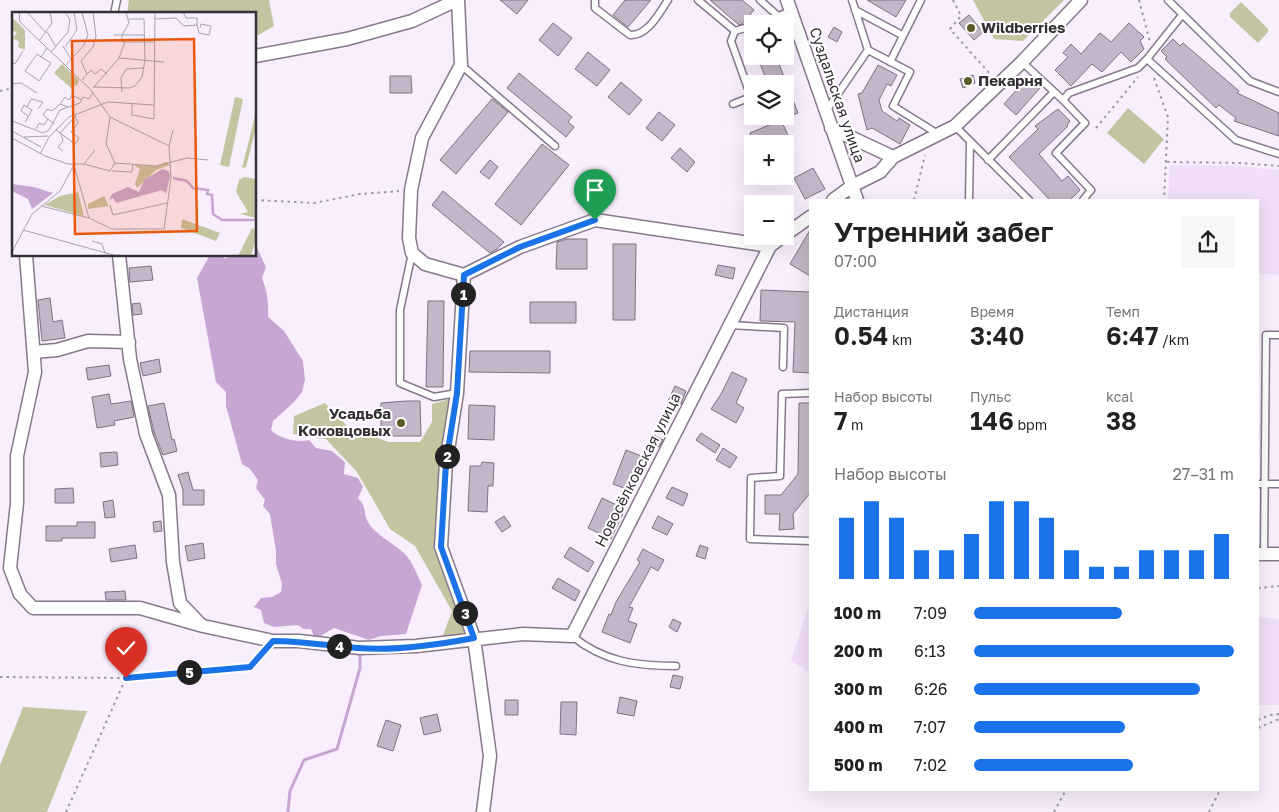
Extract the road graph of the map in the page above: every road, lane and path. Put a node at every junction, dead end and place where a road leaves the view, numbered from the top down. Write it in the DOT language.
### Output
graph roads {
  1 [pos="458,0"];
  2 [pos="595,0"];
  3 [pos="668,0"];
  4 [pos="698,0"];
  5 [pos="760,0"];
  6 [pos="852,0"];
  7 [pos="922,0"];
  8 [pos="952,0"];
  9 [pos="1081,0"];
  10 [pos="1139,0"];
  11 [pos="1168,0"];
  12 [pos="789,6"];
  13 [pos="855,10"];
  14 [pos="777,15"];
  15 [pos="779,15"];
  16 [pos="1182,15"];
  17 [pos="744,28"];
  18 [pos="735,31"];
  19 [pos="902,35"];
  20 [pos="868,50"];
  21 [pos="1153,52"];
  22 [pos="256,56"];
  23 [pos="1147,59"];
  24 [pos="890,62"];
  25 [pos="1022,62"];
  26 [pos="462,65"];
  27 [pos="995,80"];
  28 [pos="1054,92"];
  29 [pos="1279,92"];
  30 [pos="1063,100"];
  31 [pos="733,104"];
  32 [pos="825,112"];
  33 [pos="955,126"];
  34 [pos="831,128"];
  35 [pos="1096,128"];
  36 [pos="934,138"];
  37 [pos="970,143"];
  38 [pos="555,146"];
  39 [pos="1279,154"];
  40 [pos="893,158"];
  41 [pos="988,160"];
  42 [pos="1167,162"];
  43 [pos="1279,166"];
  44 [pos="852,186"];
  45 [pos="410,190"];
  46 [pos="834,199"];
  47 [pos="857,199"];
  48 [pos="914,199"];
  49 [pos="969,199"];
  50 [pos="1029,199"];
  51 [pos="1084,199"];
  52 [pos="1164,199"];
  53 [pos="256,200"];
  54 [pos="809,218"];
  55 [pos="794,229"];
  56 [pos="770,246"];
  57 [pos="412,253"];
  58 [pos="26,256"];
  59 [pos="119,256"];
  60 [pos="464,275"];
  61 [pos="730,325"];
  62 [pos="1279,335"];
  63 [pos="129,342"];
  64 [pos="1259,351"];
  65 [pos="34,352"];
  66 [pos="1266,354"];
  67 [pos="783,367"];
  68 [pos="457,393"];
  69 [pos="809,393"];
  70 [pos="1261,484"];
  71 [pos="1279,484"];
  72 [pos="809,541"];
  73 [pos="1261,554"];
  74 [pos="1279,554"];
  75 [pos="1279,586"];
  76 [pos="1259,588"];
  77 [pos="203,626"];
  78 [pos="572,636"];
  79 [pos="474,638"];
  80 [pos="273,641"];
  81 [pos="676,666"];
  82 [pos="0,677"];
  83 [pos="126,678"];
  84 [pos="1279,714"];
  85 [pos="1259,720"];
  86 [pos="1279,720"];
  87 [pos="1259,728"];
  88 [pos="1065,791"];
  89 [pos="1220,791"];
  90 [pos="66,812"];
  91 [pos="483,812"];
  92 [pos="1054,812"];
  93 [pos="1210,812"];
  1 -- 22 [label="street"];
  1 -- 26 [label="street"];
  2 -- 3 [label="lane"];
  4 -- 18 [label="lane"];
  5 -- 14 [label="lane"];
  6 -- 13 [label="lane"];
  7 -- 19 [label="lane"];
  8 -- 27 [label="path"];
  9 -- 25 [label="street"];
  10 -- 21 [label="path"];
  11 -- 16 [label="lane"];
  12 -- 15 [label="lane"];
  12 -- 32 [label="street, Суздальская улица"];
  13 -- 19 [label="lane"];
  13 -- 20 [label="lane"];
  16 -- 21 [label="lane"];
  16 -- 29 [label="lane"];
  17 -- 18 [label="lane"];
  18 -- 31 [label="lane"];
  19 -- 24 [label="lane"];
  20 -- 24 [label="lane"];
  20 -- 32 [label="lane"];
  21 -- 23 [label="lane"];
  23 -- 30 [label="lane"];
  23 -- 35 [label="path"];
  23 -- 39 [label="lane"];
  23 -- 42 [label="path"];
  24 -- 36 [label="lane"];
  25 -- 28 [label="lane"];
  25 -- 33 [label="street"];
  26 -- 38 [label="lane"];
  26 -- 45 [label="street"];
  28 -- 30 [label="lane"];
  28 -- 41 [label="lane"];
  30 -- 51 [label="lane"];
  32 -- 34 [label="street, Суздальская улица"];
  33 -- 36 [label="street"];
  33 -- 37 [label="lane"];
  34 -- 40 [label="street"];
  34 -- 44 [label="street, Суздальская улица"];
  36 -- 40 [label="street"];
  36 -- 48 [label="path"];
  37 -- 41 [label="lane"];
  37 -- 49 [label="lane"];
  40 -- 44 [label="street"];
  41 -- 50 [label="lane"];
  42 -- 43 [label="path"];
  42 -- 52 [label="path"];
  44 -- 46 [label="street"];
  44 -- 47 [label="street, Суздальская улица"];
  45 -- 53 [label="path"];
  45 -- 57 [label="street"];
  54 -- 55 [label="street, Новосёлковская улица"];
  56 -- 60 [label="street"];
  56 -- 61 [label="street, Новосёлковская улица"];
  57 -- 60 [label="street"];
  57 -- 68 [label="lane"];
  58 -- 65 [label="street"];
  59 -- 63 [label="street"];
  60 -- 68 [label="street"];
  61 -- 67 [label="lane"];
  61 -- 78 [label="street, Новосёлковская улица"];
  62 -- 66 [label="lane"];
  63 -- 65 [label="street"];
  63 -- 77 [label="street"];
  64 -- 66 [label="lane"];
  65 -- 77 [label="street"];
  66 -- 70 [label="lane"];
  68 -- 79 [label="street"];
  69 -- 72 [label="lane"];
  70 -- 71 [label="lane"];
  70 -- 73 [label="lane"];
  73 -- 74 [label="street"];
  75 -- 76 [label="path"];
  77 -- 80 [label="street"];
  78 -- 79 [label="street"];
  78 -- 81 [label="lane"];
  79 -- 80 [label="street"];
  79 -- 91 [label="street"];
  80 -- 83 [label="path"];
  82 -- 83 [label="path"];
  83 -- 90 [label="path"];
  84 -- 85 [label="path"];
  86 -- 87 [label="path"];
  88 -- 92 [label="path"];
  89 -- 93 [label="path"];
}
